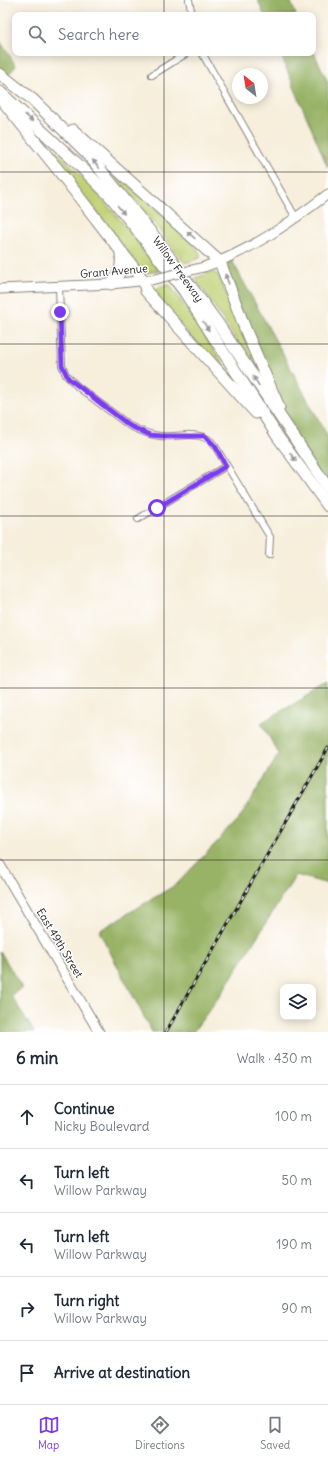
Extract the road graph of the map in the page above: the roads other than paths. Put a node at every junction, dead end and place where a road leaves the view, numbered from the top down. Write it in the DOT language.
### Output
graph roads {
  1 [pos="189,0"];
  2 [pos="191,12"];
  3 [pos="182,56"];
  4 [pos="204,56"];
  5 [pos="0,74"];
  6 [pos="152,75"];
  7 [pos="0,92"];
  8 [pos="0,98"];
  9 [pos="32,99"];
  10 [pos="328,194"];
  11 [pos="296,218"];
  12 [pos="121,253"];
  13 [pos="220,262"];
  14 [pos="147,281"];
  15 [pos="111,284"];
  16 [pos="59,287"];
  17 [pos="0,289"];
  18 [pos="278,437"];
  19 [pos="292,437"];
  20 [pos="226,466"];
  21 [pos="328,488"];
  22 [pos="328,506"];
  23 [pos="138,519"];
  24 [pos="270,555"];
  25 [pos="0,865"];
  26 [pos="100,1032"];
  1 -- 2 [label="street"];
  3 -- 6 [label="street"];
  4 -- 11 [label="street"];
  5 -- 9 [label="highway, Willow Freeway"];
  7 -- 18 [label="highway, Willow Freeway, one-way"];
  8 -- 12 [label="highway"];
  13 -- 9 [label="highway, one-way"];
  19 -- 9 [label="highway, Willow Freeway, one-way"];
  10 -- 11 [label="street, Grant Avenue"];
  11 -- 13 [label="street, Grant Avenue"];
  12 -- 14 [label="highway"];
  12 -- 15 [label="highway"];
  13 -- 14 [label="street, Grant Avenue, bridge"];
  19 -- 13 [label="highway, one-way"];
  14 -- 15 [label="street, Grant Avenue"];
  14 -- 18 [label="highway"];
  15 -- 16 [label="street, Grant Avenue"];
  16 -- 17 [label="street, Grant Avenue"];
  16 -- 20 [label="street"];
  18 -- 22 [label="highway, Willow Freeway, one-way"];
  19 -- 21 [label="highway, Willow Freeway"];
  20 -- 23 [label="street"];
  20 -- 24 [label="street"];
  25 -- 26 [label="street, East 49th Street"];
}
